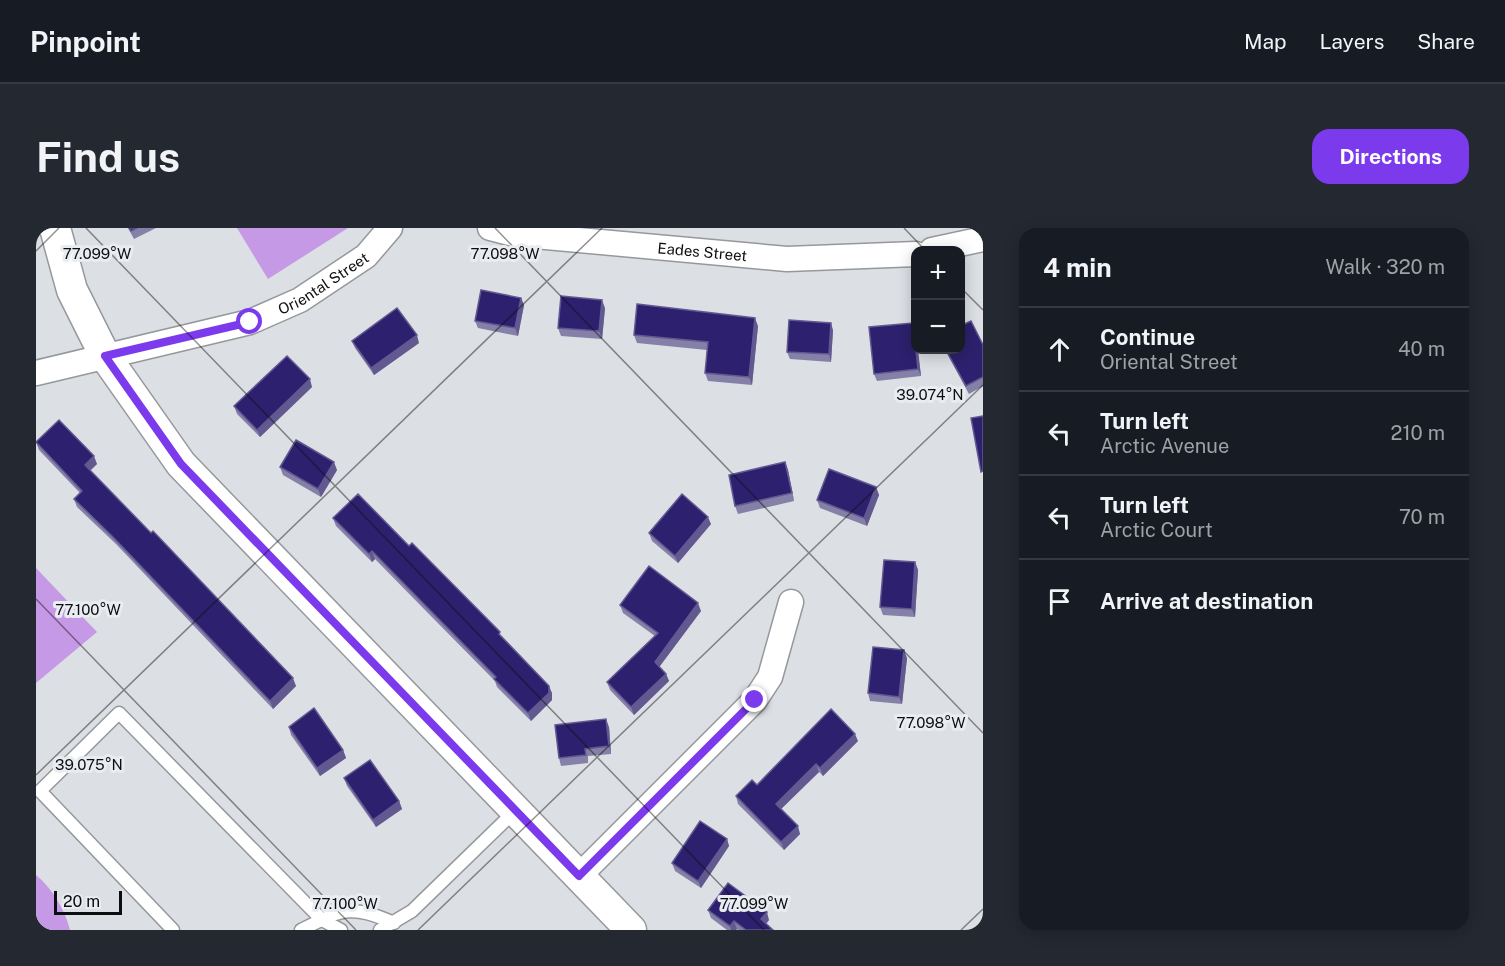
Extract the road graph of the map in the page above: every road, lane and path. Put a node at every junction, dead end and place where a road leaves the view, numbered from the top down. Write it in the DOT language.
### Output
graph roads {
  1 [pos="55,228"];
  2 [pos="390,228"];
  3 [pos="490,228"];
  4 [pos="983,239"];
  5 [pos="951,246"];
  6 [pos="911,254"];
  7 [pos="105,356"];
  8 [pos="36,372"];
  9 [pos="791,602"];
  10 [pos="515,810"];
  11 [pos="579,876"];
  12 [pos="322,920"];
  13 [pos="394,926"];
  14 [pos="173,930"];
  15 [pos="302,930"];
  16 [pos="341,930"];
  17 [pos="380,930"];
  18 [pos="631,930"];
  1 -- 7 [label="street"];
  2 -- 7 [label="street, Oriental Street"];
  3 -- 6 [label="street, Eades Street"];
  4 -- 5 [label="street"];
  7 -- 8 [label="street, Oriental Street"];
  7 -- 10 [label="street"];
  9 -- 11 [label="street"];
  10 -- 11 [label="street"];
  10 -- 13 [label="lane"];
  11 -- 18 [label="street"];
  12 -- 13 [label="lane"];
  12 -- 14 [label="lane"];
  12 -- 15 [label="lane"];
  12 -- 16 [label="lane"];
  13 -- 17 [label="lane"];
}
